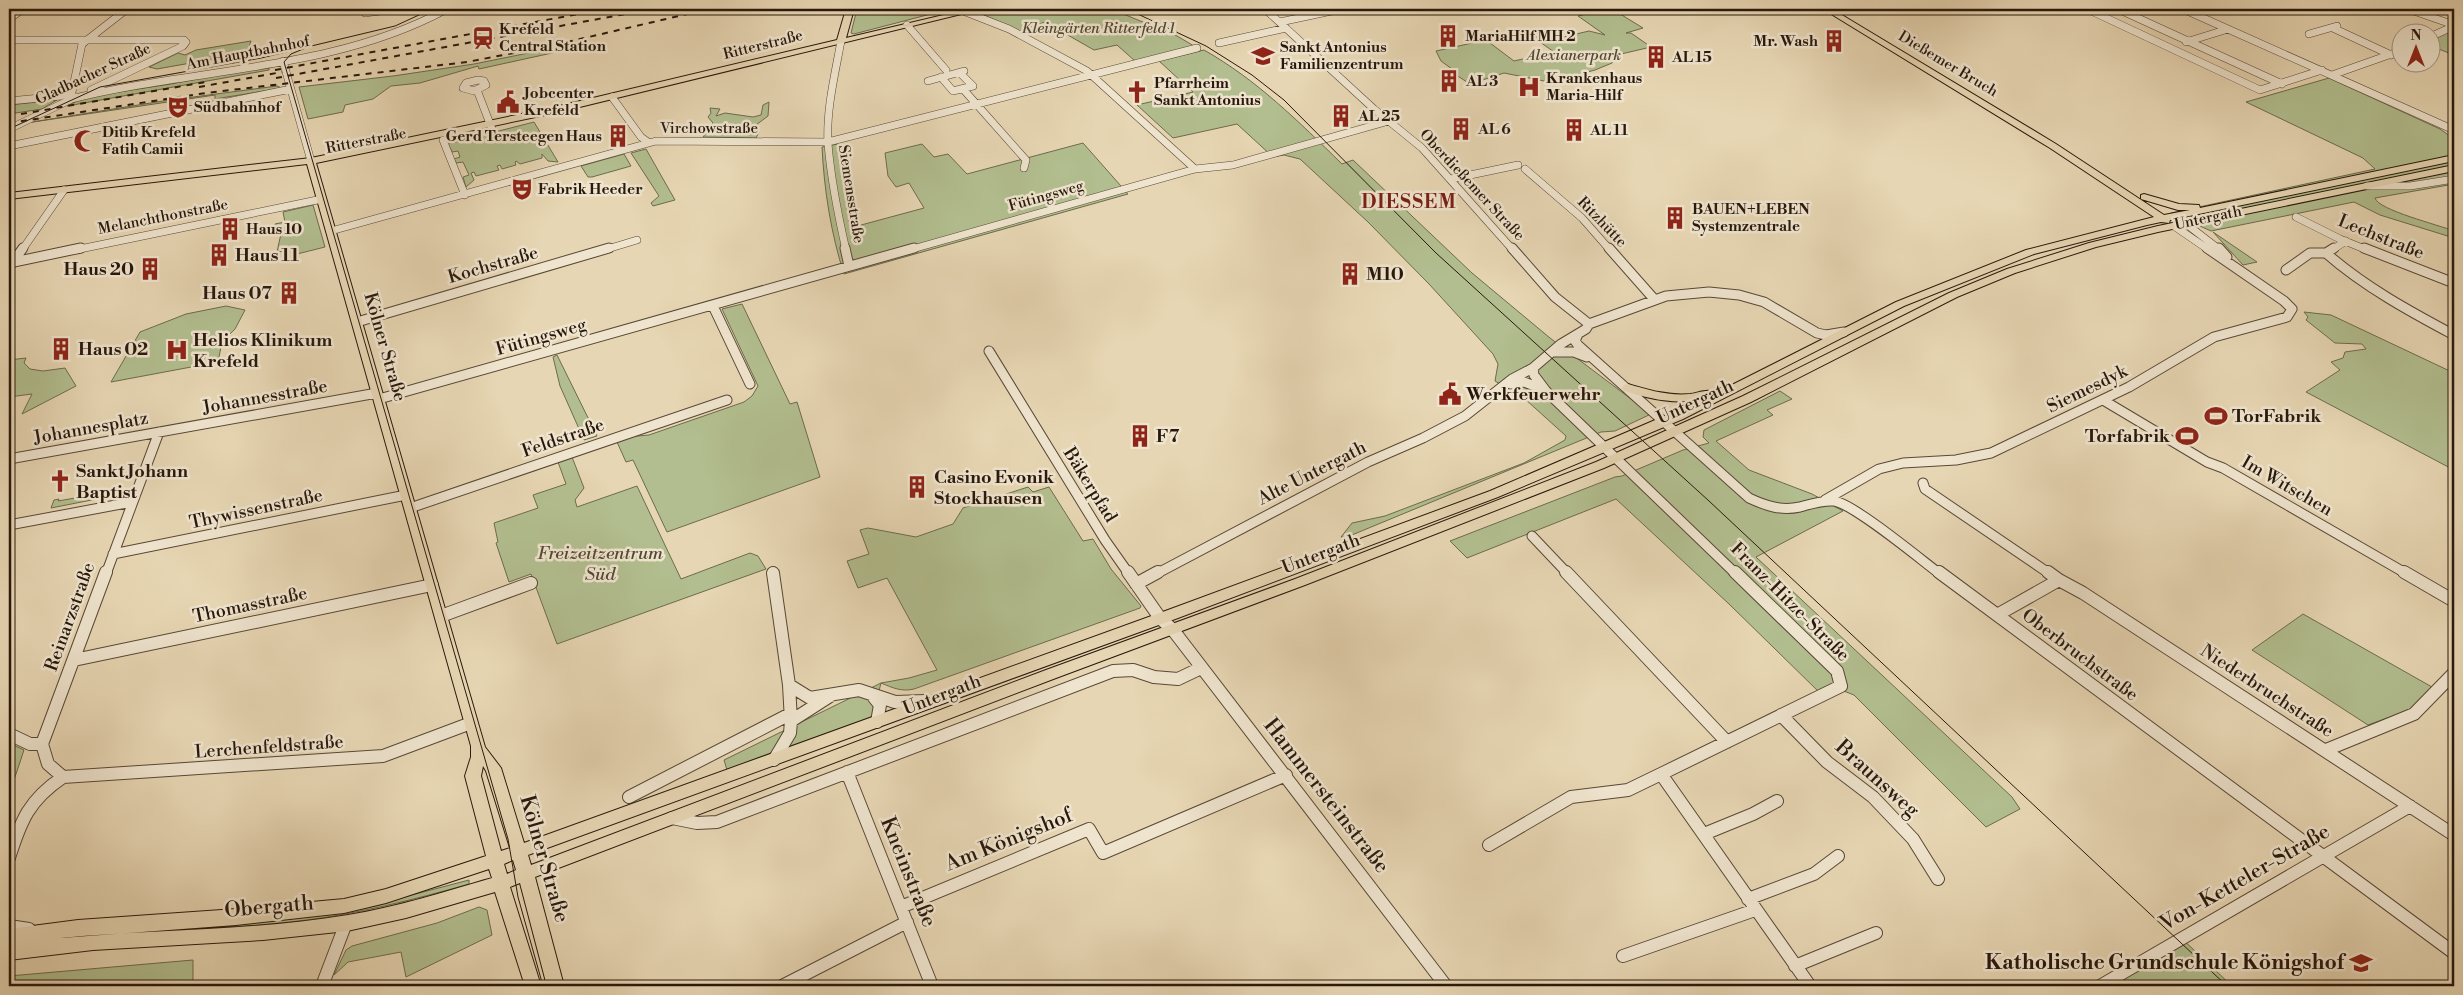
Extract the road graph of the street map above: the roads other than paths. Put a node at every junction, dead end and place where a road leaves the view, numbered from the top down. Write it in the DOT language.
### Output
graph roads {
  1 [pos="23,9"];
  2 [pos="127,9"];
  3 [pos="395,9"];
  4 [pos="446,9"];
  5 [pos="454,9"];
  6 [pos="850,9"];
  7 [pos="958,9"];
  8 [pos="978,9"];
  9 [pos="1265,9"];
  10 [pos="1341,9"];
  11 [pos="1827,9"];
  12 [pos="2087,9"];
  13 [pos="2118,9"];
  14 [pos="2183,9"];
  15 [pos="2408,9"];
  16 [pos="364,11"];
  17 [pos="967,11"];
  18 [pos="434,12"];
  19 [pos="9,19"];
  20 [pos="907,25"];
  21 [pos="1283,25"];
  22 [pos="2454,25"];
  23 [pos="2228,28"];
  24 [pos="2440,32"];
  25 [pos="2309,34"];
  26 [pos="9,40"];
  27 [pos="86,40"];
  28 [pos="841,41"];
  29 [pos="2188,41"];
  30 [pos="1219,43"];
  31 [pos="1196,48"];
  32 [pos="2171,48"];
  33 [pos="2390,54"];
  34 [pos="2390,55"];
  35 [pos="283,61"];
  36 [pos="946,70"];
  37 [pos="2322,70"];
  38 [pos="1092,75"];
  39 [pos="2332,75"];
  40 [pos="941,78"];
  41 [pos="928,80"];
  42 [pos="2282,84"];
  43 [pos="290,89"];
  44 [pos="962,89"];
  45 [pos="477,90"];
  46 [pos="612,96"];
  47 [pos="69,97"];
  48 [pos="9,101"];
  49 [pos="977,106"];
  50 [pos="1389,121"];
  51 [pos="491,127"];
  52 [pos="9,129"];
  53 [pos="2454,130"];
  54 [pos="443,140"];
  55 [pos="648,142"];
  56 [pos="828,142"];
  57 [pos="9,146"];
  58 [pos="2052,146"];
  59 [pos="2454,158"];
  60 [pos="312,163"];
  61 [pos="1024,168"];
  62 [pos="2454,168"];
  63 [pos="1195,169"];
  64 [pos="1452,179"];
  65 [pos="2454,179"];
  66 [pos="2361,186"];
  67 [pos="64,190"];
  68 [pos="465,195"];
  69 [pos="9,196"];
  70 [pos="2144,197"];
  71 [pos="322,199"];
  72 [pos="2236,202"];
  73 [pos="2296,217"];
  74 [pos="2163,219"];
  75 [pos="2174,221"];
  76 [pos="2185,223"];
  77 [pos="331,231"];
  78 [pos="637,240"];
  79 [pos="2346,241"];
  80 [pos="2326,253"];
  81 [pos="11,262"];
  82 [pos="849,266"];
  83 [pos="2238,269"];
  84 [pos="2286,270"];
  85 [pos="1970,274"];
  86 [pos="2454,283"];
  87 [pos="1968,288"];
  88 [pos="1654,299"];
  89 [pos="713,306"];
  90 [pos="357,322"];
  91 [pos="1589,324"];
  92 [pos="1855,329"];
  93 [pos="1578,334"];
  94 [pos="2454,335"];
  95 [pos="988,351"];
  96 [pos="1552,352"];
  97 [pos="1595,360"];
  98 [pos="1532,368"];
  99 [pos="1774,370"];
  100 [pos="750,384"];
  101 [pos="1501,388"];
  102 [pos="1628,388"];
  103 [pos="1546,391"];
  104 [pos="378,396"];
  105 [pos="727,400"];
  106 [pos="2103,400"];
  107 [pos="1664,422"];
  108 [pos="159,432"];
  109 [pos="1676,432"];
  110 [pos="1605,447"];
  111 [pos="1617,458"];
  112 [pos="9,459"];
  113 [pos="1923,484"];
  114 [pos="406,494"];
  115 [pos="1825,500"];
  116 [pos="132,502"];
  117 [pos="410,508"];
  118 [pos="9,525"];
  119 [pos="1532,536"];
  120 [pos="113,554"];
  121 [pos="773,573"];
  122 [pos="2059,580"];
  123 [pos="532,583"];
  124 [pos="432,584"];
  125 [pos="1136,584"];
  126 [pos="2454,601"];
  127 [pos="1997,615"];
  128 [pos="441,616"];
  129 [pos="1160,618"];
  130 [pos="1173,630"];
  131 [pos="74,660"];
  132 [pos="1200,668"];
  133 [pos="2454,673"];
  134 [pos="788,686"];
  135 [pos="831,694"];
  136 [pos="872,695"];
  137 [pos="941,698"];
  138 [pos="1781,715"];
  139 [pos="790,718"];
  140 [pos="877,722"];
  141 [pos="471,723"];
  142 [pos="9,734"];
  143 [pos="1726,742"];
  144 [pos="42,744"];
  145 [pos="479,750"];
  146 [pos="2326,750"];
  147 [pos="837,755"];
  148 [pos="774,760"];
  149 [pos="847,772"];
  150 [pos="1286,774"];
  151 [pos="1661,774"];
  152 [pos="63,777"];
  153 [pos="629,797"];
  154 [pos="1777,800"];
  155 [pos="2410,806"];
  156 [pos="672,818"];
  157 [pos="1704,834"];
  158 [pos="2454,835"];
  159 [pos="1489,845"];
  160 [pos="519,852"];
  161 [pos="1838,856"];
  162 [pos="2322,856"];
  163 [pos="9,858"];
  164 [pos="496,860"];
  165 [pos="526,874"];
  166 [pos="1938,879"];
  167 [pos="501,883"];
  168 [pos="1752,904"];
  169 [pos="901,906"];
  170 [pos="906,922"];
  171 [pos="346,923"];
  172 [pos="9,926"];
  173 [pos="52,931"];
  174 [pos="1876,933"];
  175 [pos="9,938"];
  176 [pos="9,952"];
  177 [pos="2454,953"];
  178 [pos="1624,956"];
  179 [pos="1796,966"];
  180 [pos="322,986"];
  181 [pos="533,986"];
  182 [pos="556,986"];
  183 [pos="782,986"];
  184 [pos="932,986"];
  185 [pos="1446,986"];
  186 [pos="1810,986"];
  187 [pos="2100,986"];
  1 -- 19 [label="street"];
  2 -- 27 [label="street"];
  3 -- 16 [label="street"];
  4 -- 18 [label="street"];
  5 -- 18 [label="street"];
  6 -- 28 [label="main road, Siemensstraße"];
  7 -- 17 [label="street"];
  8 -- 17 [label="main road, Ritterstraße"];
  9 -- 21 [label="street, Oberdießemer Straße"];
  10 -- 21 [label="street"];
  11 -- 58 [label="main road, Dießemer Bruch"];
  12 -- 32 [label="street"];
  13 -- 29 [label="street"];
  14 -- 23 [label="street"];
  15 -- 22 [label="street"];
  17 -- 20 [label="main road, Ritterstraße"];
  17 -- 38 [label="street"];
  18 -- 35 [label="street, Am Hauptbahnhof"];
  20 -- 28 [label="main road, Ritterstraße"];
  20 -- 36 [label="street"];
  21 -- 30 [label="street"];
  21 -- 50 [label="street, Oberdießemer Straße"];
  22 -- 24 [label="street"];
  23 -- 29 [label="street"];
  23 -- 37 [label="street"];
  25 -- 33 [label="street"];
  26 -- 27 [label="street"];
  27 -- 47 [label="street"];
  27 -- 47 [label="street, Gladbacher Straße"];
  28 -- 46 [label="main road, Ritterstraße"];
  28 -- 56 [label="street, Siemensstraße"];
  29 -- 32 [label="street"];
  29 -- 42 [label="street"];
  31 -- 38 [label="street, Virchowstraße"];
  32 -- 42 [label="street"];
  34 -- 39 [label="street"];
  35 -- 43 [label="street, Kölner Straße"];
  35 -- 47 [label="street, Am Hauptbahnhof"];
  37 -- 39 [label="street"];
  37 -- 42 [label="street"];
  38 -- 49 [label="street, Virchowstraße"];
  38 -- 63 [label="street"];
  39 -- 53 [label="street"];
  40 -- 41 [label="street"];
  40 -- 44 [label="street"];
  40 -- 44 [label="street"];
  43 -- 57 [label="street"];
  43 -- 60 [label="street, Kölner Straße"];
  44 -- 49 [label="street"];
  45 -- 51 [label="street"];
  46 -- 51 [label="main road, Ritterstraße"];
  46 -- 55 [label="street"];
  47 -- 48 [label="street"];
  47 -- 52 [label="street, Gladbacher Straße"];
  49 -- 56 [label="street, Virchowstraße"];
  49 -- 61 [label="street"];
  50 -- 63 [label="street, Fütingsweg"];
  50 -- 64 [label="street, Oberdießemer Straße"];
  51 -- 54 [label="main road, Ritterstraße"];
  51 -- 60 [label="main road, Ritterstraße"];
  54 -- 60 [label="main road, Ritterstraße"];
  54 -- 68 [label="street"];
  55 -- 56 [label="street, Virchowstraße"];
  55 -- 68 [label="street, Virchowstraße"];
  56 -- 82 [label="street, Siemensstraße"];
  58 -- 70 [label="main road, Dießemer Bruch"];
  58 -- 74 [label="main road, Dießemer Bruch"];
  59 -- 72 [label="main road, Untergath"];
  60 -- 67 [label="main road, Ritterstraße"];
  60 -- 71 [label="main road, Kölner Straße"];
  62 -- 66 [label="main road, Untergath"];
  63 -- 82 [label="street, Fütingsweg"];
  64 -- 88 [label="street, Ritzhütte"];
  64 -- 91 [label="street, Oberdießemer Straße"];
  65 -- 66 [label="street"];
  66 -- 76 [label="main road, Untergath"];
  67 -- 69 [label="main road, Ritterstraße"];
  67 -- 81 [label="street"];
  68 -- 77 [label="street, Virchowstraße"];
  70 -- 72 [label="main road, Untergath"];
  70 -- 75 [label="main road, Dießemer Bruch"];
  71 -- 77 [label="main road, Kölner Straße"];
  71 -- 81 [label="street, Melanchthonstraße"];
  72 -- 75 [label="main road, Untergath"];
  73 -- 79 [label="street, Lechstraße"];
  74 -- 75 [label="main road, Untergath"];
  74 -- 85 [label="main road, Untergath"];
  75 -- 76 [label="main road, Untergath"];
  75 -- 83 [label="street, Siemesdyk"];
  75 -- 87 [label="main road, Untergath"];
  76 -- 83 [label="street, Siemesdyk"];
  77 -- 90 [label="main road, Kölner Straße"];
  78 -- 90 [label="street, Kochstraße"];
  79 -- 80 [label="street"];
  79 -- 86 [label="street, Lechstraße"];
  80 -- 84 [label="street"];
  80 -- 94 [label="street"];
  82 -- 89 [label="street, Fütingsweg"];
  83 -- 106 [label="street, Siemesdyk"];
  85 -- 87 [label="main road"];
  85 -- 92 [label="main road, Untergath"];
  87 -- 109 [label="main road, Untergath"];
  88 -- 91 [label="street, Alte Untergath"];
  88 -- 92 [label="street, Alte Untergath"];
  89 -- 100 [label="street"];
  89 -- 104 [label="street, Fütingsweg"];
  90 -- 104 [label="main road, Kölner Straße"];
  91 -- 93 [label="street, Alte Untergath"];
  92 -- 99 [label="main road, Untergath"];
  93 -- 96 [label="street, Alte Untergath"];
  93 -- 97 [label="street"];
  95 -- 125 [label="street, Bäkerpfad"];
  96 -- 97 [label="street"];
  96 -- 98 [label="street, Alte Untergath"];
  97 -- 102 [label="street"];
  98 -- 101 [label="street, Alte Untergath"];
  98 -- 103 [label="street, Alte Untergath"];
  99 -- 102 [label="main road"];
  99 -- 107 [label="main road, Untergath"];
  101 -- 103 [label="street, Alte Untergath"];
  101 -- 125 [label="street, Alte Untergath"];
  102 -- 107 [label="street"];
  103 -- 110 [label="street, Alte Untergath"];
  104 -- 108 [label="street, Johannesstraße"];
  104 -- 114 [label="main road, Kölner Straße"];
  105 -- 117 [label="street, Feldstraße"];
  106 -- 115 [label="street, Siemesdyk"];
  106 -- 126 [label="street, Im Witschen"];
  107 -- 109 [label="street"];
  107 -- 110 [label="main road, Untergath"];
  108 -- 112 [label="street, Johannesplatz"];
  108 -- 116 [label="street, Johannesplatz"];
  109 -- 111 [label="main road, Untergath"];
  109 -- 115 [label="street, Oberbruchstraße"];
  110 -- 111 [label="street, Alte Untergath"];
  110 -- 129 [label="main road, Untergath"];
  111 -- 130 [label="main road, Untergath"];
  111 -- 138 [label="street, Franz-Hitze-Straße"];
  113 -- 122 [label="street, Niederbruchstraße"];
  114 -- 117 [label="main road, Kölner Straße"];
  114 -- 120 [label="street, Thywissenstraße"];
  115 -- 127 [label="street, Oberbruchstraße"];
  116 -- 118 [label="street"];
  116 -- 120 [label="street, Reinarzstraße"];
  117 -- 124 [label="main road, Kölner Straße"];
  119 -- 143 [label="street"];
  120 -- 131 [label="street, Reinarzstraße"];
  121 -- 134 [label="street"];
  122 -- 127 [label="street"];
  122 -- 146 [label="street, Niederbruchstraße"];
  123 -- 128 [label="street"];
  124 -- 128 [label="main road, Kölner Straße"];
  124 -- 131 [label="street, Thomasstraße"];
  125 -- 129 [label="street, Bäkerpfad"];
  127 -- 162 [label="street, Oberbruchstraße"];
  128 -- 141 [label="main road, Kölner Straße"];
  129 -- 130 [label="street, Bäkerpfad"];
  129 -- 137 [label="main road, Untergath"];
  130 -- 132 [label="street, Hammersteinstraße"];
  130 -- 147 [label="main road, Untergath"];
  131 -- 144 [label="street, Reinarzstraße"];
  132 -- 149 [label="street"];
  132 -- 150 [label="street, Hammersteinstraße"];
  133 -- 146 [label="street"];
  134 -- 135 [label="street, Untergath"];
  134 -- 139 [label="street"];
  135 -- 136 [label="street, Untergath"];
  135 -- 139 [label="street, Untergath"];
  136 -- 137 [label="street, Untergath"];
  136 -- 140 [label="street, Untergath"];
  137 -- 140 [label="main road, Untergath"];
  138 -- 143 [label="street, Franz-Hitze-Straße"];
  138 -- 166 [label="street, Braunsweg"];
  139 -- 148 [label="street"];
  139 -- 153 [label="street, Untergath"];
  140 -- 147 [label="main road"];
  140 -- 148 [label="main road, Untergath"];
  141 -- 145 [label="main road, Kölner Straße"];
  141 -- 152 [label="street, Lerchenfeldstraße"];
  142 -- 144 [label="street"];
  143 -- 151 [label="street, Franz-Hitze-Straße"];
  144 -- 152 [label="street"];
  145 -- 160 [label="main road, Kölner Straße"];
  145 -- 164 [label="main road, Kölner Straße"];
  146 -- 155 [label="street, Niederbruchstraße"];
  147 -- 156 [label="main road, Untergath"];
  148 -- 160 [label="main road, Untergath"];
  149 -- 156 [label="street"];
  149 -- 169 [label="street, Kneinstraße"];
  150 -- 169 [label="street, Am Königshof"];
  150 -- 185 [label="street, Hammersteinstraße"];
  151 -- 157 [label="street"];
  151 -- 159 [label="street, Franz-Hitze-Straße"];
  152 -- 163 [label="street"];
  154 -- 157 [label="street"];
  155 -- 158 [label="street, Niederbruchstraße"];
  155 -- 162 [label="street, Von-Ketteler-Straße"];
  156 -- 165 [label="main road, Untergath"];
  157 -- 168 [label="street"];
  160 -- 164 [label="main road, Obergath"];
  160 -- 165 [label="main road, Kölner Straße"];
  161 -- 168 [label="street"];
  162 -- 177 [label="street, Oberbruchstraße"];
  162 -- 187 [label="street, Von-Ketteler-Straße"];
  164 -- 167 [label="main road, Kölner Straße"];
  164 -- 173 [label="main road, Obergath"];
  165 -- 167 [label="main road, Obergath"];
  165 -- 182 [label="main road, Kölner Straße"];
  167 -- 171 [label="main road, Obergath"];
  167 -- 181 [label="main road, Kölner Straße"];
  168 -- 178 [label="street"];
  168 -- 179 [label="street"];
  169 -- 170 [label="street, Kneinstraße"];
  170 -- 183 [label="street"];
  170 -- 184 [label="street, Kneinstraße"];
  171 -- 176 [label="main road, Obergath"];
  171 -- 180 [label="street"];
  172 -- 173 [label="street"];
  173 -- 175 [label="main road, Obergath"];
  174 -- 179 [label="street"];
  179 -- 186 [label="street"];
}
